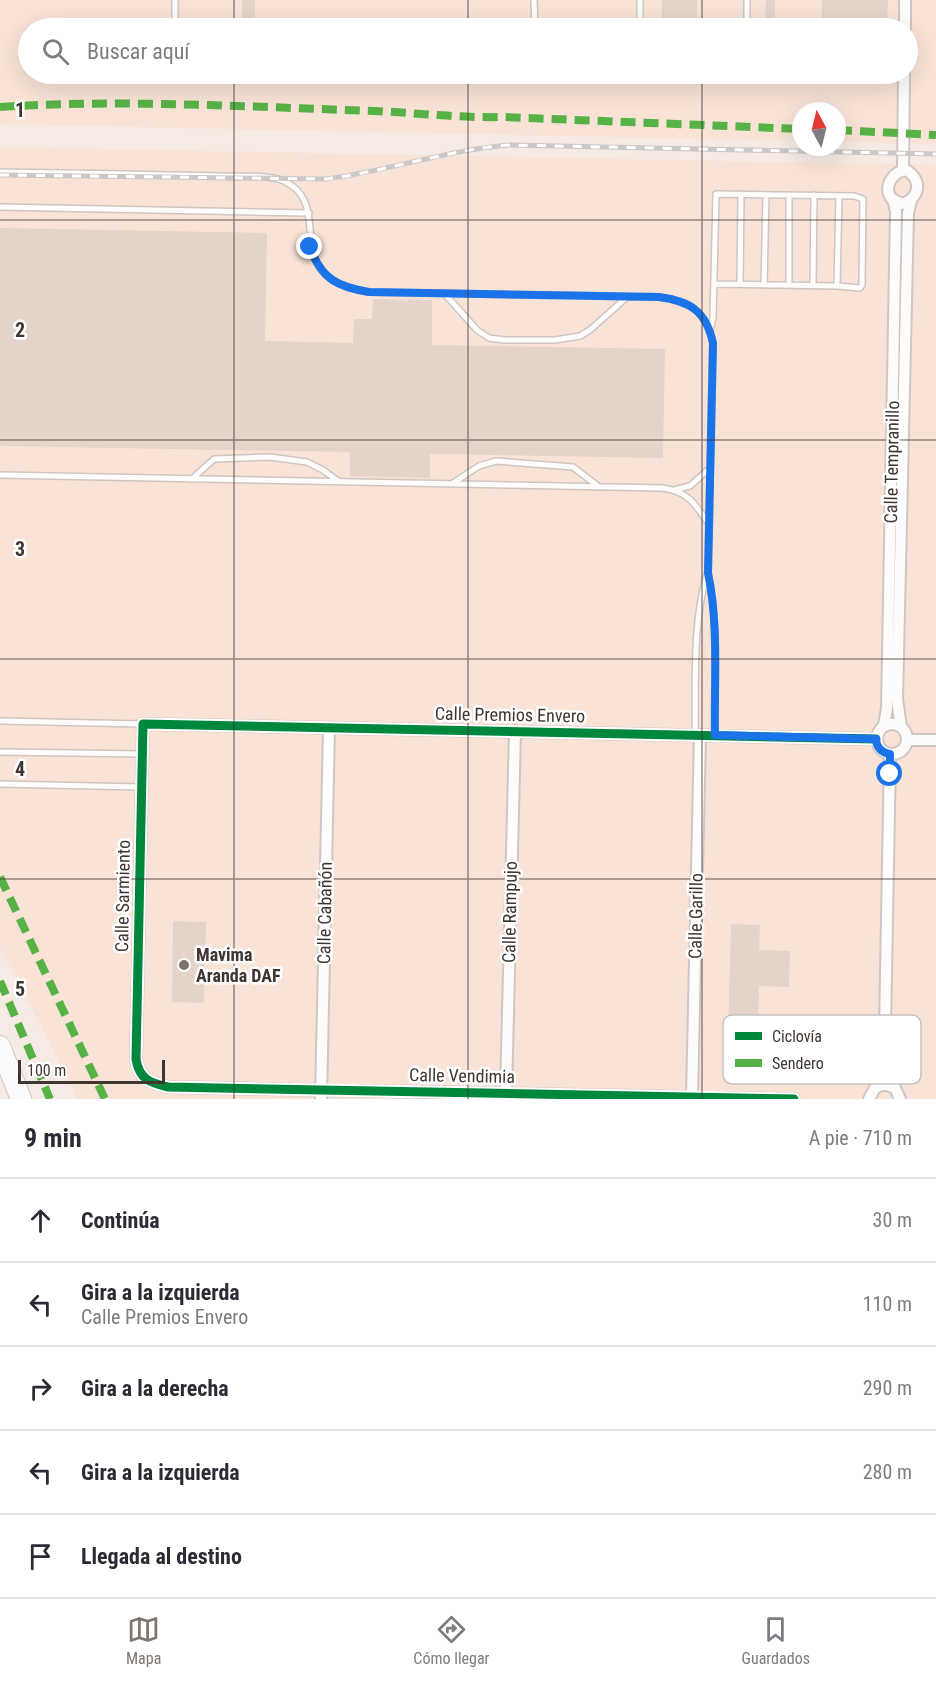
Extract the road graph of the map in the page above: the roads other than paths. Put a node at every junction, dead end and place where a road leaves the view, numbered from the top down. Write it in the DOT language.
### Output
graph roads {
  1 [pos="175,0"];
  2 [pos="534,0"];
  3 [pos="640,0"];
  4 [pos="747,0"];
  5 [pos="905,0"];
  6 [pos="175,18"];
  7 [pos="535,18"];
  8 [pos="640,18"];
  9 [pos="747,18"];
  10 [pos="905,18"];
  11 [pos="904,84"];
  12 [pos="903,171"];
  13 [pos="0,172"];
  14 [pos="741,194"];
  15 [pos="766,195"];
  16 [pos="789,195"];
  17 [pos="814,195"];
  18 [pos="839,196"];
  19 [pos="893,200"];
  20 [pos="911,201"];
  21 [pos="0,207"];
  22 [pos="309,213"];
  23 [pos="714,284"];
  24 [pos="740,284"];
  25 [pos="764,285"];
  26 [pos="789,285"];
  27 [pos="813,285"];
  28 [pos="837,286"];
  29 [pos="444,293"];
  30 [pos="627,297"];
  31 [pos="710,330"];
  32 [pos="710,468"];
  33 [pos="0,475"];
  34 [pos="192,479"];
  35 [pos="339,482"];
  36 [pos="452,484"];
  37 [pos="600,487"];
  38 [pos="674,490"];
  39 [pos="709,525"];
  40 [pos="708,573"];
  41 [pos="0,721"];
  42 [pos="143,724"];
  43 [pos="884,725"];
  44 [pos="901,727"];
  45 [pos="329,728"];
  46 [pos="514,732"];
  47 [pos="698,735"];
  48 [pos="715,735"];
  49 [pos="876,739"];
  50 [pos="907,740"];
  51 [pos="936,740"];
  52 [pos="0,752"];
  53 [pos="142,754"];
  54 [pos="890,754"];
  55 [pos="0,784"];
  56 [pos="141,787"];
  57 [pos="885,1015"];
  58 [pos="0,1047"];
  59 [pos="138,1068"];
  60 [pos="884,1084"];
  61 [pos="321,1094"];
  62 [pos="506,1094"];
  63 [pos="692,1097"];
  64 [pos="21,1099"];
  65 [pos="794,1099"];
  66 [pos="869,1099"];
  67 [pos="900,1099"];
  1 -- 6 [label="lane"];
  2 -- 7 [label="lane"];
  3 -- 8 [label="lane"];
  4 -- 9 [label="lane"];
  5 -- 10 [label="street"];
  11 -- 12 [label="street"];
  12 -- 19 [label="street"];
  12 -- 20 [label="street"];
  13 -- 22 [label="lane"];
  14 -- 15 [label="lane"];
  14 -- 23 [label="lane"];
  14 -- 24 [label="lane"];
  15 -- 16 [label="lane"];
  15 -- 25 [label="lane"];
  16 -- 17 [label="lane"];
  16 -- 26 [label="lane"];
  17 -- 18 [label="lane"];
  17 -- 27 [label="lane"];
  18 -- 28 [label="lane"];
  18 -- 28 [label="lane"];
  19 -- 20 [label="street"];
  19 -- 43 [label="street, Calle Tempranillo"];
  20 -- 44 [label="street, Calle Tempranillo"];
  21 -- 22 [label="lane"];
  22 -- 29 [label="lane"];
  23 -- 24 [label="lane"];
  23 -- 31 [label="lane"];
  24 -- 25 [label="lane"];
  25 -- 26 [label="lane"];
  26 -- 27 [label="lane"];
  27 -- 28 [label="lane"];
  29 -- 30 [label="lane"];
  29 -- 30 [label="lane"];
  30 -- 31 [label="lane"];
  31 -- 32 [label="lane"];
  32 -- 38 [label="lane"];
  32 -- 39 [label="lane"];
  33 -- 34 [label="lane"];
  34 -- 35 [label="lane"];
  34 -- 35 [label="lane"];
  35 -- 36 [label="lane"];
  36 -- 37 [label="lane"];
  36 -- 37 [label="lane"];
  37 -- 38 [label="lane"];
  38 -- 39 [label="lane"];
  39 -- 40 [label="lane"];
  40 -- 47 [label="lane"];
  40 -- 48 [label="lane"];
  41 -- 42 [label="lane"];
  42 -- 45 [label="street, Calle Premios Envero"];
  42 -- 53 [label="street, Calle Sarmiento"];
  43 -- 44 [label="street"];
  43 -- 49 [label="street"];
  44 -- 50 [label="street"];
  45 -- 46 [label="street, Calle Premios Envero"];
  45 -- 61 [label="street, Calle Cabañón"];
  46 -- 47 [label="street, Calle Premios Envero"];
  46 -- 62 [label="street, Calle Rampujo"];
  47 -- 48 [label="street, Calle Premios Envero"];
  47 -- 63 [label="street, Calle Garillo"];
  48 -- 49 [label="street, Calle Premios Envero"];
  49 -- 54 [label="street"];
  50 -- 51 [label="street"];
  50 -- 54 [label="street"];
  52 -- 53 [label="lane"];
  53 -- 56 [label="street, Calle Sarmiento"];
  54 -- 57 [label="street"];
  55 -- 56 [label="lane"];
  56 -- 59 [label="street, Calle Sarmiento"];
  58 -- 64 [label="highway"];
  59 -- 61 [label="street, Calle Vendimia"];
  60 -- 66 [label="street"];
  60 -- 67 [label="street"];
  61 -- 62 [label="street, Calle Vendimia"];
  62 -- 63 [label="street, Calle Vendimia"];
  63 -- 65 [label="street, Calle Vendimia"];
}
